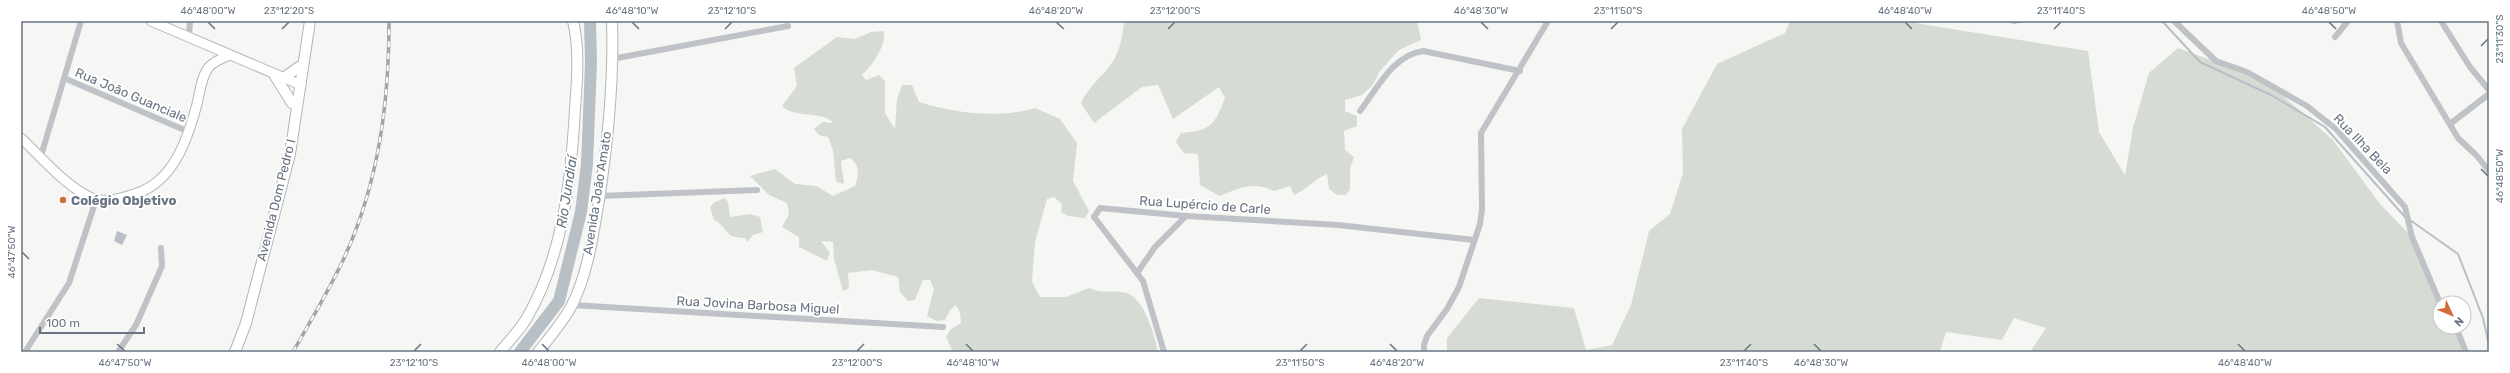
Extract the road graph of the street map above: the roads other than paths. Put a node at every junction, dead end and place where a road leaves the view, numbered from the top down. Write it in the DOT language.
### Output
graph roads {
  1 [pos="81,21"];
  2 [pos="151,21"];
  3 [pos="190,21"];
  4 [pos="305,21"];
  5 [pos="310,21"];
  6 [pos="573,21"];
  7 [pos="612,21"];
  8 [pos="1548,21"];
  9 [pos="2174,21"];
  10 [pos="2348,21"];
  11 [pos="2397,21"];
  12 [pos="2441,21"];
  13 [pos="788,26"];
  14 [pos="189,37"];
  15 [pos="2335,37"];
  16 [pos="230,55"];
  17 [pos="612,59"];
  18 [pos="299,67"];
  19 [pos="1520,71"];
  20 [pos="278,77"];
  21 [pos="64,78"];
  22 [pos="298,85"];
  23 [pos="2489,90"];
  24 [pos="2489,94"];
  25 [pos="292,103"];
  26 [pos="1360,112"];
  27 [pos="2450,124"];
  28 [pos="189,132"];
  29 [pos="21,138"];
  30 [pos="41,156"];
  31 [pos="2489,171"];
  32 [pos="757,190"];
  33 [pos="599,196"];
  34 [pos="96,200"];
  35 [pos="1186,216"];
  36 [pos="1474,240"];
  37 [pos="161,248"];
  38 [pos="1137,273"];
  39 [pos="2437,295"];
  40 [pos="572,305"];
  41 [pos="943,327"];
  42 [pos="2459,335"];
  43 [pos="25,352"];
  44 [pos="118,352"];
  45 [pos="230,352"];
  46 [pos="235,352"];
  47 [pos="500,352"];
  48 [pos="538,352"];
  49 [pos="1164,352"];
  50 [pos="1424,352"];
  51 [pos="2466,352"];
  1 -- 21 [label="street"];
  2 -- 14 [label="street"];
  3 -- 14 [label="street"];
  4 -- 18 [label="main road, Avenida Dom Pedro I"];
  5 -- 22 [label="main road, Avenida Dom Pedro I"];
  6 -- 47 [label="main road"];
  7 -- 17 [label="main road, Avenida João Amato"];
  8 -- 19 [label="street"];
  9 -- 39 [label="street, Rua Ilha Bela"];
  10 -- 15 [label="street"];
  11 -- 27 [label="street"];
  12 -- 23 [label="street"];
  13 -- 17 [label="street"];
  14 -- 16 [label="street"];
  16 -- 20 [label="street"];
  16 -- 28 [label="street"];
  17 -- 33 [label="main road, Avenida João Amato"];
  18 -- 20 [label="main road"];
  18 -- 22 [label="main road, Avenida Dom Pedro I"];
  19 -- 26 [label="street"];
  19 -- 36 [label="street"];
  20 -- 22 [label="street"];
  20 -- 25 [label="main road"];
  21 -- 28 [label="street, Rua João Guanciale"];
  21 -- 30 [label="street"];
  22 -- 25 [label="main road, Avenida Dom Pedro I"];
  22 -- 46 [label="main road, Avenida Dom Pedro I"];
  24 -- 27 [label="street"];
  25 -- 45 [label="main road, Avenida Dom Pedro I"];
  27 -- 31 [label="street"];
  28 -- 34 [label="street"];
  29 -- 30 [label="street"];
  30 -- 34 [label="street"];
  32 -- 33 [label="street"];
  33 -- 40 [label="main road, Avenida João Amato"];
  34 -- 43 [label="street"];
  35 -- 36 [label="street, Rua Lupércio de Carle"];
  35 -- 38 [label="street"];
  35 -- 38 [label="street, Rua Lupércio de Carle"];
  36 -- 50 [label="street"];
  37 -- 44 [label="street"];
  38 -- 49 [label="street, Rua Lupércio de Carle"];
  40 -- 41 [label="street, Rua Jovina Barbosa Miguel"];
  40 -- 48 [label="main road, Avenida João Amato"];
  42 -- 51 [label="street"];
}
